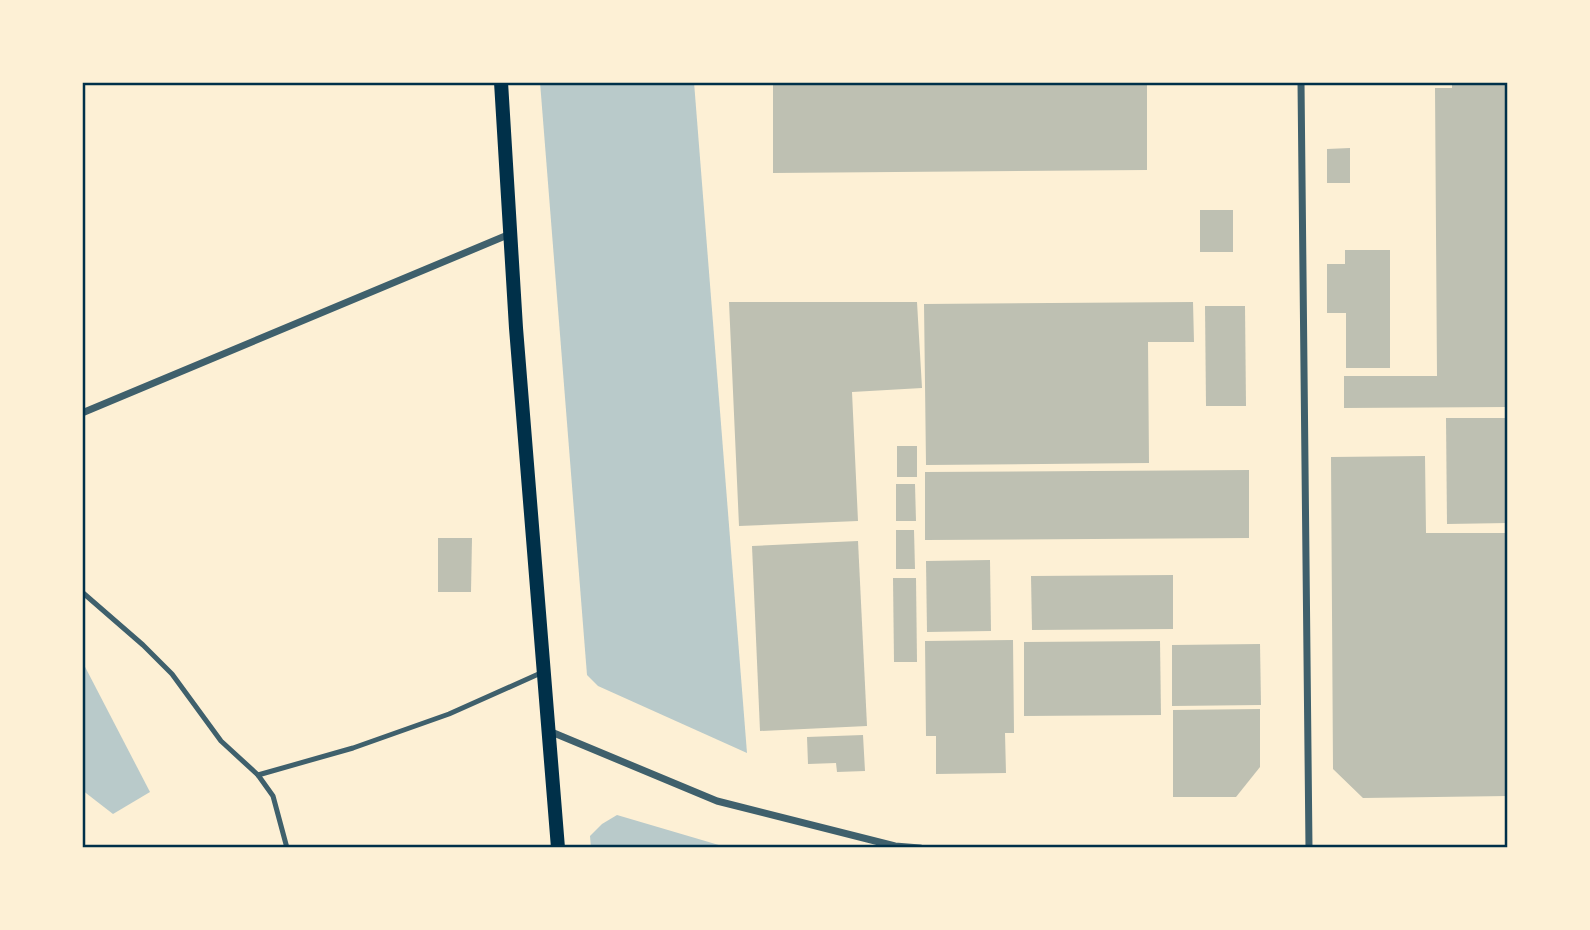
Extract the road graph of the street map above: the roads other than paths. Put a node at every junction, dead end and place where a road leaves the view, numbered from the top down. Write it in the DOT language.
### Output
graph roads {
  1 [pos="501,82"];
  2 [pos="1301,82"];
  3 [pos="510,234"];
  4 [pos="82,413"];
  5 [pos="82,592"];
  6 [pos="543,672"];
  7 [pos="547,730"];
  8 [pos="258,775"];
  9 [pos="287,848"];
  10 [pos="558,848"];
  11 [pos="920,848"];
  12 [pos="1309,848"];
  1 -- 3 [label="main road"];
  2 -- 12 [label="street"];
  3 -- 4 [label="street"];
  3 -- 6 [label="main road"];
  5 -- 8 [label="lane"];
  6 -- 7 [label="main road"];
  6 -- 8 [label="lane"];
  7 -- 10 [label="main road"];
  7 -- 11 [label="street"];
  8 -- 9 [label="lane"];
}
